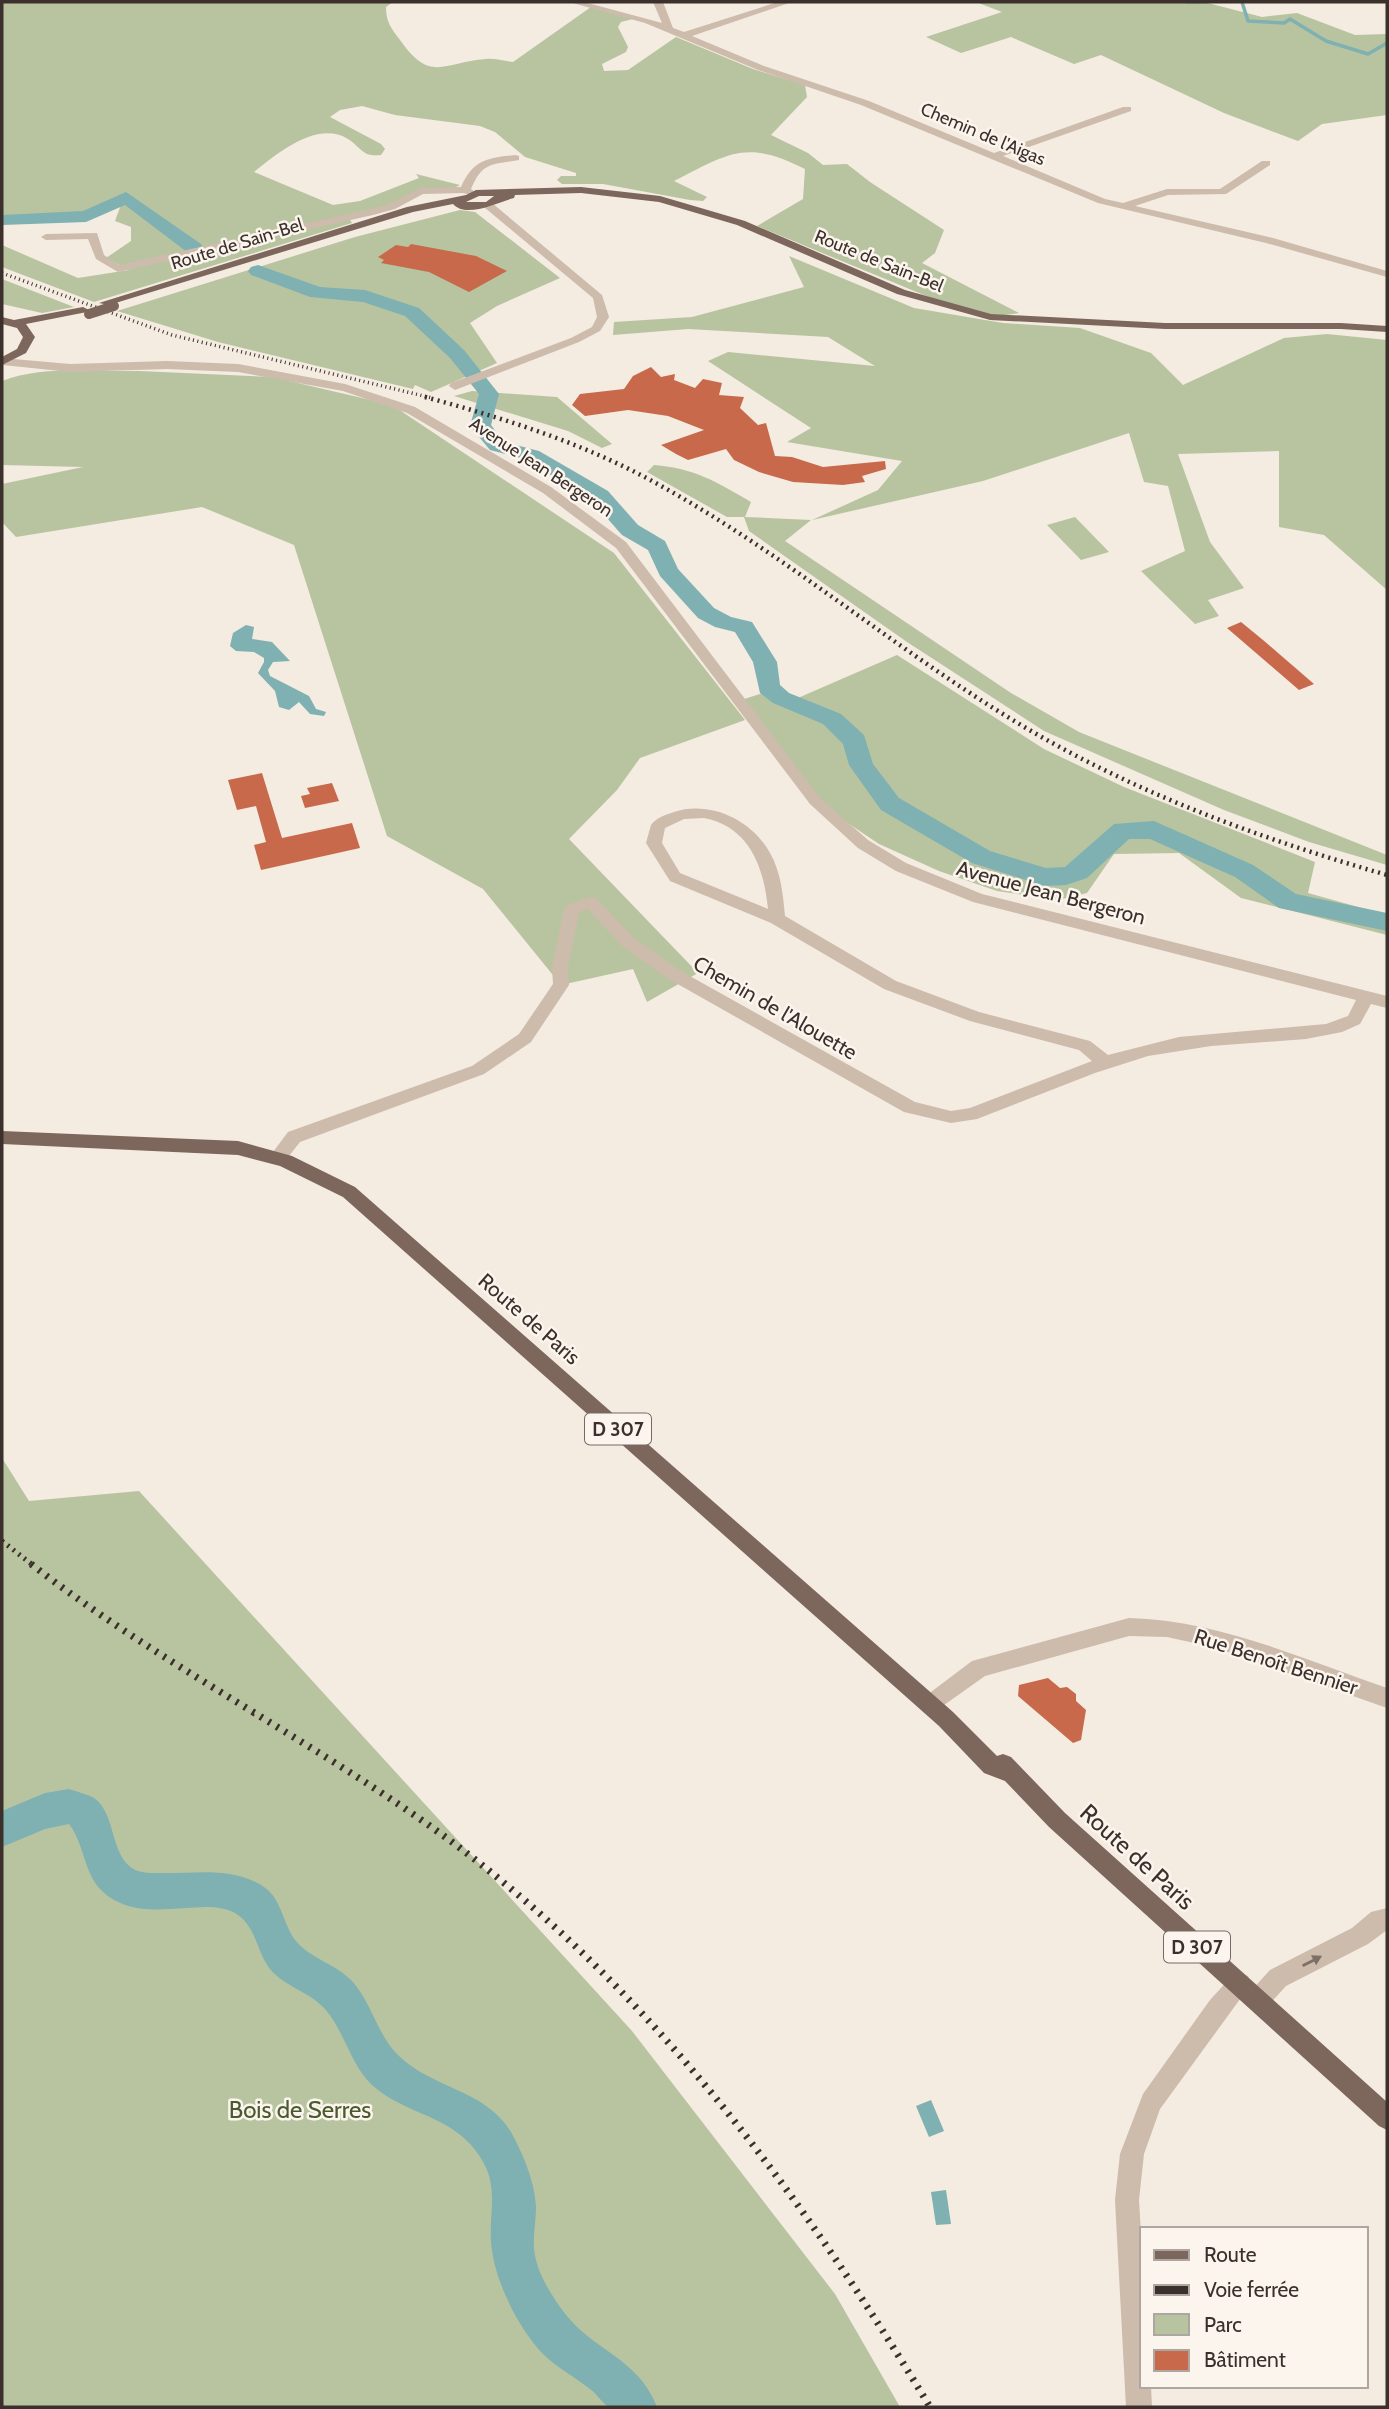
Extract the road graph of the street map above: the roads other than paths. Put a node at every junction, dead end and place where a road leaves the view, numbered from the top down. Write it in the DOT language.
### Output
graph roads {
  1 [pos="575,2"];
  2 [pos="659,2"];
  3 [pos="787,2"];
  4 [pos="669,30"];
  5 [pos="682,36"];
  6 [pos="1127,109"];
  7 [pos="991,157"];
  8 [pos="515,158"];
  9 [pos="1266,163"];
  10 [pos="470,196"];
  11 [pos="493,198"];
  12 [pos="1123,206"];
  13 [pos="46,237"];
  14 [pos="1387,274"];
  15 [pos="86,312"];
  16 [pos="2,320"];
  17 [pos="15,323"];
  18 [pos="1387,331"];
  19 [pos="28,341"];
  20 [pos="2,361"];
  21 [pos="126,366"];
  22 [pos="455,386"];
  23 [pos="777,919"];
  24 [pos="1387,984"];
  25 [pos="1365,996"];
  26 [pos="1385,1001"];
  27 [pos="1104,1061"];
  28 [pos="2,1137"];
  29 [pos="279,1156"];
  30 [pos="1387,1698"];
  31 [pos="938,1712"];
  32 [pos="1387,1919"];
  33 [pos="1249,1992"];
  34 [pos="1387,2118"];
  35 [pos="1139,2407"];
  1 -- 4 [label="street, Chemin de l'Aigas"];
  2 -- 4 [label="street"];
  3 -- 5 [label="street"];
  4 -- 5 [label="street, Chemin de l'Aigas"];
  5 -- 7 [label="street, Chemin de l'Aigas"];
  6 -- 7 [label="street"];
  7 -- 12 [label="street, Chemin de l'Aigas"];
  8 -- 10 [label="street"];
  9 -- 12 [label="street"];
  10 -- 11 [label="main road, Route de Sain-Bel"];
  10 -- 13 [label="street"];
  10 -- 15 [label="main road, Route de Sain-Bel, bridge"];
  11 -- 18 [label="main road, Route de Sain-Bel"];
  11 -- 22 [label="street"];
  12 -- 14 [label="street, Chemin de l'Aigas"];
  15 -- 17 [label="main road, Route de Sain-Bel"];
  15 -- 19 [label="main road, Route de Sain-Bel"];
  16 -- 17 [label="main road"];
  17 -- 19 [label="main road"];
  19 -- 20 [label="main road, Route de Sain-Bel"];
  19 -- 21 [label="street, Avenue Jean Bergeron"];
  20 -- 21 [label="street, Avenue Jean Bergeron"];
  21 -- 25 [label="street, Avenue Jean Bergeron"];
  23 -- 23 [label="street"];
  23 -- 27 [label="street"];
  24 -- 26 [label="street"];
  25 -- 26 [label="street, Avenue Jean Bergeron"];
  25 -- 27 [label="street, Chemin de l'Alouette"];
  27 -- 29 [label="street, Chemin de l'Alouette"];
  28 -- 29 [label="main road, Route de Paris / D 307"];
  29 -- 31 [label="main road, Route de Paris / D 307"];
  30 -- 31 [label="street, Rue Benoît Bennier"];
  31 -- 33 [label="main road, Route de Paris / D 307"];
  33 -- 32 [label="street, one-way"];
  33 -- 34 [label="main road, Route de Paris / D 307"];
  33 -- 35 [label="street"];
}
